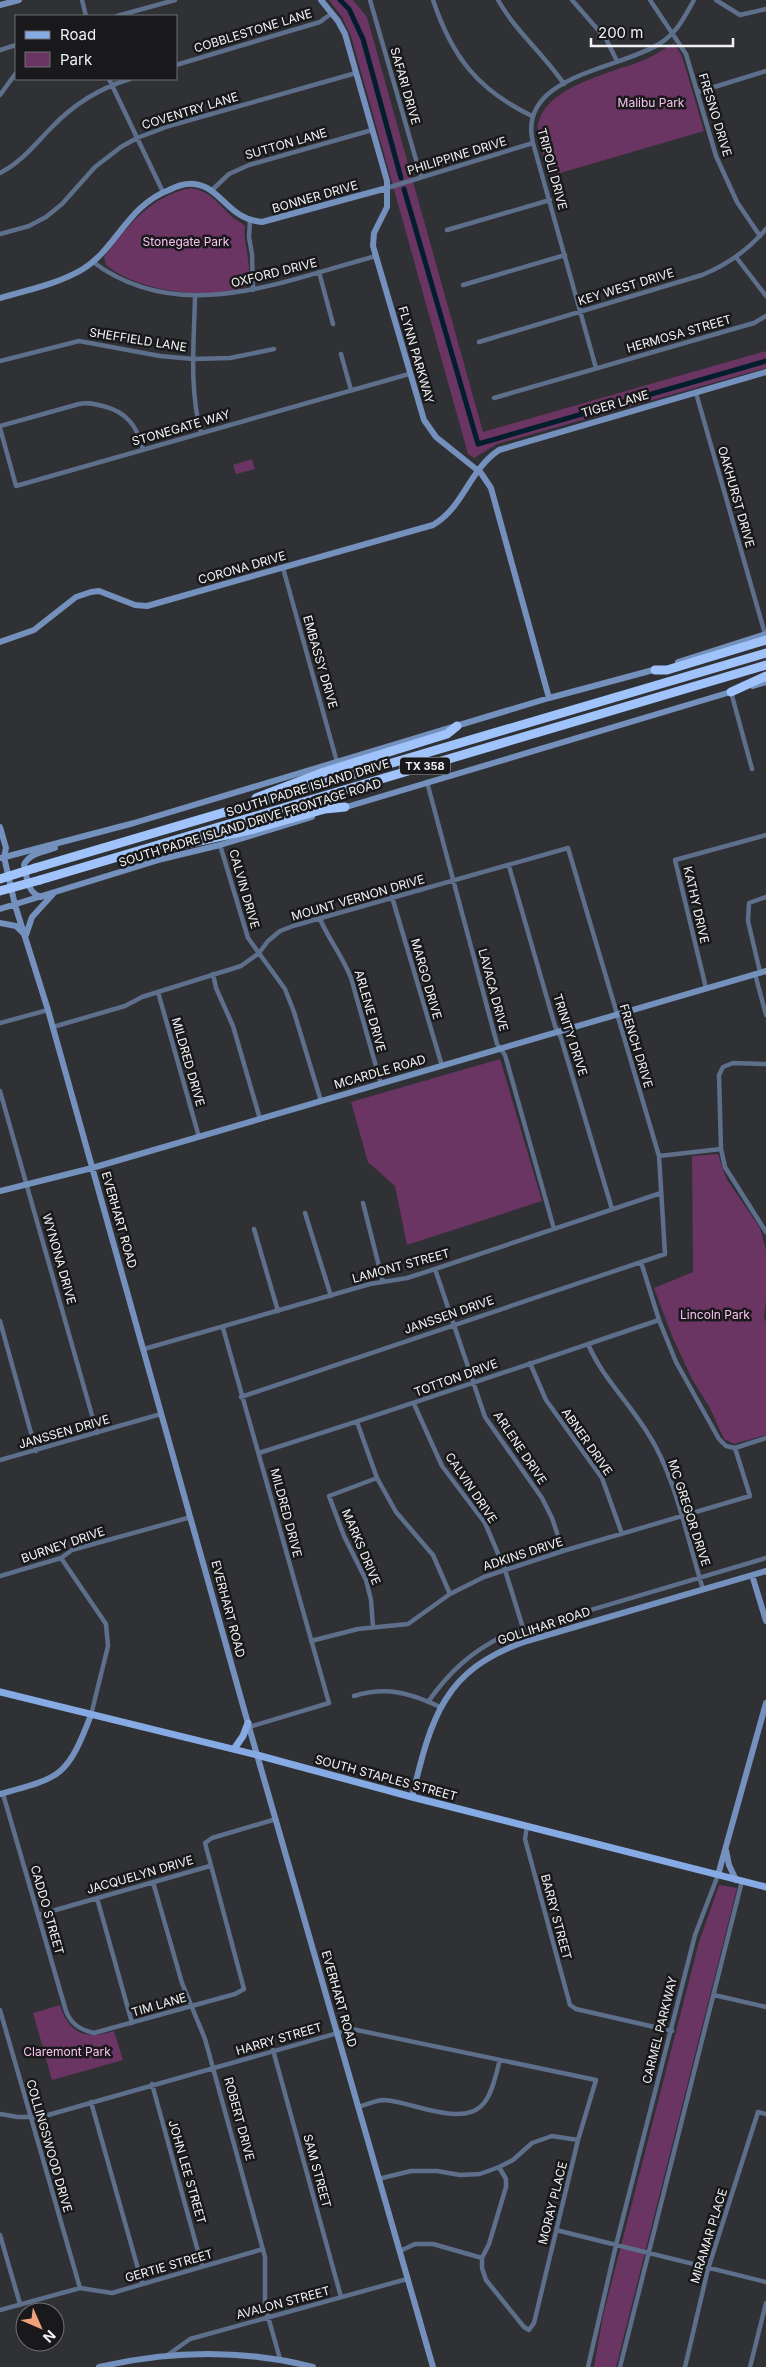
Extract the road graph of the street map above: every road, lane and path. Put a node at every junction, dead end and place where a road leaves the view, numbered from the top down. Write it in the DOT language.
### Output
graph roads {
  1 [pos="18,0"];
  2 [pos="82,0"];
  3 [pos="175,0"];
  4 [pos="321,0"];
  5 [pos="370,0"];
  6 [pos="433,0"];
  7 [pos="498,0"];
  8 [pos="572,0"];
  9 [pos="650,0"];
  10 [pos="694,0"];
  11 [pos="716,0"];
  12 [pos="0,5"];
  13 [pos="766,9"];
  14 [pos="332,13"];
  15 [pos="86,15"];
  16 [pos="121,15"];
  17 [pos="674,34"];
  18 [pos="15,45"];
  19 [pos="0,50"];
  20 [pos="617,61"];
  21 [pos="178,64"];
  22 [pos="766,71"];
  23 [pos="356,73"];
  24 [pos="15,74"];
  25 [pos="109,80"];
  26 [pos="126,80"];
  27 [pos="111,84"];
  28 [pos="564,84"];
  29 [pos="698,92"];
  30 [pos="0,95"];
  31 [pos="532,116"];
  32 [pos="372,130"];
  33 [pos="137,138"];
  34 [pos="533,142"];
  35 [pos="0,173"];
  36 [pos="421,177"];
  37 [pos="387,188"];
  38 [pos="212,191"];
  39 [pos="163,192"];
  40 [pos="550,200"];
  41 [pos="250,221"];
  42 [pos="766,229"];
  43 [pos="447,230"];
  44 [pos="0,234"];
  45 [pos="760,236"];
  46 [pos="565,255"];
  47 [pos="376,256"];
  48 [pos="736,257"];
  49 [pos="93,262"];
  50 [pos="319,272"];
  51 [pos="463,285"];
  52 [pos="253,290"];
  53 [pos="766,296"];
  54 [pos="195,297"];
  55 [pos="0,298"];
  56 [pos="581,311"];
  57 [pos="766,316"];
  58 [pos="333,324"];
  59 [pos="479,342"];
  60 [pos="274,349"];
  61 [pos="341,354"];
  62 [pos="193,359"];
  63 [pos="0,361"];
  64 [pos="596,368"];
  65 [pos="766,372"];
  66 [pos="409,374"];
  67 [pos="351,390"];
  68 [pos="696,393"];
  69 [pos="494,398"];
  70 [pos="0,427"];
  71 [pos="201,433"];
  72 [pos="143,450"];
  73 [pos="7,453"];
  74 [pos="0,455"];
  75 [pos="477,470"];
  76 [pos="283,568"];
  77 [pos="766,636"];
  78 [pos="0,642"];
  79 [pos="766,653"];
  80 [pos="766,665"];
  81 [pos="654,670"];
  82 [pos="766,676"];
  83 [pos="766,682"];
  84 [pos="731,692"];
  85 [pos="549,698"];
  86 [pos="457,726"];
  87 [pos="337,762"];
  88 [pos="752,769"];
  89 [pos="427,782"];
  90 [pos="345,807"];
  91 [pos="238,808"];
  92 [pos="0,827"];
  93 [pos="766,835"];
  94 [pos="89,836"];
  95 [pos="220,845"];
  96 [pos="568,848"];
  97 [pos="1,856"];
  98 [pos="509,866"];
  99 [pos="84,868"];
  100 [pos="0,879"];
  101 [pos="452,882"];
  102 [pos="0,891"];
  103 [pos="53,893"];
  104 [pos="41,897"];
  105 [pos="392,897"];
  106 [pos="766,897"];
  107 [pos="15,905"];
  108 [pos="0,909"];
  109 [pos="320,919"];
  110 [pos="0,923"];
  111 [pos="25,936"];
  112 [pos="259,953"];
  113 [pos="760,972"];
  114 [pos="213,974"];
  115 [pos="706,988"];
  116 [pos="158,992"];
  117 [pos="48,1010"];
  118 [pos="616,1015"];
  119 [pos="766,1015"];
  120 [pos="0,1023"];
  121 [pos="53,1027"];
  122 [pos="558,1032"];
  123 [pos="501,1049"];
  124 [pos="766,1064"];
  125 [pos="442,1066"];
  126 [pos="380,1084"];
  127 [pos="0,1091"];
  128 [pos="321,1101"];
  129 [pos="260,1119"];
  130 [pos="199,1137"];
  131 [pos="721,1150"];
  132 [pos="659,1156"];
  133 [pos="92,1168"];
  134 [pos="28,1184"];
  135 [pos="0,1190"];
  136 [pos="661,1193"];
  137 [pos="363,1203"];
  138 [pos="612,1209"];
  139 [pos="305,1213"];
  140 [pos="254,1228"];
  141 [pos="554,1229"];
  142 [pos="766,1232"];
  143 [pos="665,1254"];
  144 [pos="641,1262"];
  145 [pos="435,1270"];
  146 [pos="383,1282"];
  147 [pos="331,1296"];
  148 [pos="278,1312"];
  149 [pos="659,1320"];
  150 [pos="0,1321"];
  151 [pos="454,1323"];
  152 [pos="223,1328"];
  153 [pos="588,1344"];
  154 [pos="144,1349"];
  155 [pos="530,1363"];
  156 [pos="473,1382"];
  157 [pos="241,1397"];
  158 [pos="414,1404"];
  159 [pos="161,1414"];
  160 [pos="357,1422"];
  161 [pos="97,1433"];
  162 [pos="766,1438"];
  163 [pos="735,1448"];
  164 [pos="36,1450"];
  165 [pos="259,1453"];
  166 [pos="0,1460"];
  167 [pos="377,1478"];
  168 [pos="191,1517"];
  169 [pos="681,1517"];
  170 [pos="622,1534"];
  171 [pos="563,1551"];
  172 [pos="61,1558"];
  173 [pos="766,1558"];
  174 [pos="737,1566"];
  175 [pos="505,1570"];
  176 [pos="766,1571"];
  177 [pos="752,1575"];
  178 [pos="0,1576"];
  179 [pos="699,1577"];
  180 [pos="740,1578"];
  181 [pos="703,1589"];
  182 [pos="450,1594"];
  183 [pos="622,1600"];
  184 [pos="626,1612"];
  185 [pos="766,1621"];
  186 [pos="373,1627"];
  187 [pos="523,1629"];
  188 [pos="311,1641"];
  189 [pos="527,1641"];
  190 [pos="0,1692"];
  191 [pos="354,1696"];
  192 [pos="428,1702"];
  193 [pos="766,1703"];
  194 [pos="440,1707"];
  195 [pos="91,1715"];
  196 [pos="249,1725"];
  197 [pos="234,1749"];
  198 [pos="257,1755"];
  199 [pos="1,1794"];
  200 [pos="412,1797"];
  201 [pos="276,1818"];
  202 [pos="527,1826"];
  203 [pos="726,1849"];
  204 [pos="210,1866"];
  205 [pos="718,1874"];
  206 [pos="739,1880"];
  207 [pos="153,1882"];
  208 [pos="766,1887"];
  209 [pos="97,1898"];
  210 [pos="38,1915"];
  211 [pos="714,1995"];
  212 [pos="192,2006"];
  213 [pos="766,2007"];
  214 [pos="0,2010"];
  215 [pos="132,2023"];
  216 [pos="79,2028"];
  217 [pos="672,2031"];
  218 [pos="337,2033"];
  219 [pos="273,2050"];
  220 [pos="500,2060"];
  221 [pos="213,2067"];
  222 [pos="596,2080"];
  223 [pos="152,2084"];
  224 [pos="91,2102"];
  225 [pos="358,2107"];
  226 [pos="0,2114"];
  227 [pos="766,2114"];
  228 [pos="31,2118"];
  229 [pos="578,2140"];
  230 [pos="499,2167"];
  231 [pos="378,2179"];
  232 [pos="556,2230"];
  233 [pos="0,2235"];
  234 [pos="616,2245"];
  235 [pos="263,2249"];
  236 [pos="400,2251"];
  237 [pos="648,2252"];
  238 [pos="482,2258"];
  239 [pos="202,2266"];
  240 [pos="708,2269"];
  241 [pos="408,2279"];
  242 [pos="766,2282"];
  243 [pos="142,2283"];
  244 [pos="80,2288"];
  245 [pos="341,2298"];
  246 [pos="19,2302"];
  247 [pos="28,2302"];
  248 [pos="766,2303"];
  249 [pos="15,2306"];
  250 [pos="0,2310"];
  251 [pos="267,2317"];
  252 [pos="169,2354"];
  253 [pos="280,2359"];
  254 [pos="99,2367"];
  255 [pos="282,2367"];
  256 [pos="313,2367"];
  257 [pos="433,2367"];
  258 [pos="588,2367"];
  259 [pos="620,2367"];
  260 [pos="684,2367"];
  261 [pos="750,2367"];
  1 -- 12 [label="main road"];
  2 -- 15 [label="street"];
  3 -- 16 [label="street"];
  4 -- 14 [label="main road, FLYNN PARKWAY"];
  5 -- 36 [label="street, SAFARI DRIVE"];
  6 -- 31 [label="street"];
  7 -- 28 [label="street"];
  8 -- 20 [label="street"];
  9 -- 17 [label="street, FRESNO DRIVE"];
  10 -- 17 [label="street, TRIPOLI DRIVE"];
  11 -- 13 [label="street"];
  14 -- 21 [label="street, COBBLESTONE LANE"];
  14 -- 23 [label="main road, FLYNN PARKWAY"];
  17 -- 20 [label="street, TRIPOLI DRIVE"];
  17 -- 29 [label="street, FRESNO DRIVE"];
  18 -- 19 [label="street"];
  20 -- 28 [label="street, TRIPOLI DRIVE"];
  22 -- 29 [label="street"];
  23 -- 32 [label="main road, FLYNN PARKWAY"];
  23 -- 33 [label="street, COVENTRY LANE"];
  24 -- 30 [label="street"];
  25 -- 27 [label="street"];
  26 -- 27 [label="street"];
  27 -- 33 [label="street"];
  27 -- 35 [label="street"];
  28 -- 31 [label="street, TRIPOLI DRIVE"];
  29 -- 45 [label="street, FRESNO DRIVE"];
  31 -- 34 [label="street, TRIPOLI DRIVE"];
  32 -- 37 [label="main road, FLYNN PARKWAY"];
  32 -- 38 [label="street, SUTTON LANE"];
  33 -- 39 [label="street"];
  33 -- 44 [label="street, COVENTRY LANE"];
  34 -- 36 [label="street, PHILIPPINE DRIVE"];
  34 -- 40 [label="street, TRIPOLI DRIVE"];
  36 -- 37 [label="street, PHILIPPINE DRIVE"];
  37 -- 41 [label="main road, BONNER DRIVE"];
  37 -- 47 [label="main road, FLYNN PARKWAY"];
  38 -- 39 [label="main road"];
  38 -- 41 [label="main road"];
  39 -- 49 [label="main road"];
  40 -- 43 [label="street"];
  40 -- 46 [label="street, TRIPOLI DRIVE"];
  41 -- 52 [label="street"];
  42 -- 45 [label="street, KEY WEST DRIVE"];
  45 -- 48 [label="street, KEY WEST DRIVE"];
  46 -- 51 [label="street"];
  46 -- 56 [label="street, TRIPOLI DRIVE"];
  47 -- 50 [label="street, OXFORD DRIVE"];
  47 -- 66 [label="main road, FLYNN PARKWAY"];
  48 -- 53 [label="street"];
  48 -- 56 [label="street, KEY WEST DRIVE"];
  49 -- 54 [label="street, OXFORD DRIVE"];
  49 -- 55 [label="main road"];
  50 -- 52 [label="street, OXFORD DRIVE"];
  50 -- 58 [label="street"];
  52 -- 54 [label="street, OXFORD DRIVE"];
  54 -- 62 [label="street"];
  56 -- 59 [label="street, KEY WEST DRIVE"];
  56 -- 64 [label="street, TRIPOLI DRIVE"];
  57 -- 64 [label="street, HERMOSA STREET"];
  60 -- 62 [label="street, SHEFFIELD LANE"];
  61 -- 67 [label="street"];
  62 -- 63 [label="street, SHEFFIELD LANE"];
  62 -- 71 [label="street"];
  64 -- 69 [label="street, HERMOSA STREET"];
  65 -- 68 [label="main road, TIGER LANE"];
  66 -- 67 [label="street, STONEGATE WAY"];
  66 -- 75 [label="main road, FLYNN PARKWAY"];
  67 -- 71 [label="street, STONEGATE WAY"];
  68 -- 75 [label="main road, TIGER LANE"];
  68 -- 77 [label="street, OAKHURST DRIVE"];
  70 -- 72 [label="street"];
  70 -- 73 [label="street, STONEGATE WAY"];
  71 -- 72 [label="street, STONEGATE WAY"];
  72 -- 73 [label="street, STONEGATE WAY"];
  73 -- 74 [label="street"];
  75 -- 76 [label="main road, CORONA DRIVE"];
  75 -- 85 [label="main road, FLYNN PARKWAY"];
  76 -- 78 [label="main road, CORONA DRIVE"];
  76 -- 87 [label="street, EMBASSY DRIVE"];
  77 -- 81 [label="highway"];
  79 -- 91 [label="highway, SOUTH PADRE ISLAND DRIVE / TX 358"];
  80 -- 99 [label="highway, SOUTH PADRE ISLAND DRIVE / TX 358"];
  81 -- 85 [label="main road"];
  82 -- 84 [label="highway"];
  83 -- 84 [label="main road, SOUTH PADRE ISLAND DRIVE FRONTAGE ROAD"];
  84 -- 88 [label="street"];
  84 -- 89 [label="main road, SOUTH PADRE ISLAND DRIVE FRONTAGE ROAD"];
  85 -- 86 [label="main road"];
  86 -- 87 [label="main road"];
  86 -- 91 [label="highway"];
  87 -- 94 [label="main road"];
  89 -- 90 [label="main road, SOUTH PADRE ISLAND DRIVE FRONTAGE ROAD"];
  89 -- 101 [label="street, LAVACA DRIVE"];
  90 -- 95 [label="main road, SOUTH PADRE ISLAND DRIVE FRONTAGE ROAD"];
  90 -- 99 [label="highway"];
  91 -- 100 [label="highway, SOUTH PADRE ISLAND DRIVE / TX 358, bridge"];
  92 -- 97 [label="main road, EVERHART ROAD"];
  93 -- 115 [label="street, KATHY DRIVE"];
  94 -- 97 [label="main road"];
  94 -- 104 [label="main road"];
  95 -- 103 [label="main road, SOUTH PADRE ISLAND DRIVE FRONTAGE ROAD"];
  95 -- 112 [label="street, CALVIN DRIVE"];
  96 -- 98 [label="street, MOUNT VERNON DRIVE"];
  96 -- 118 [label="street, FRENCH DRIVE"];
  97 -- 107 [label="main road, EVERHART ROAD"];
  98 -- 101 [label="street, MOUNT VERNON DRIVE"];
  98 -- 122 [label="street, TRINITY DRIVE"];
  99 -- 102 [label="highway, SOUTH PADRE ISLAND DRIVE / TX 358, bridge"];
  101 -- 105 [label="street, MOUNT VERNON DRIVE"];
  101 -- 123 [label="street, LAVACA DRIVE"];
  103 -- 104 [label="main road, SOUTH PADRE ISLAND DRIVE FRONTAGE ROAD"];
  103 -- 111 [label="main road"];
  104 -- 107 [label="main road, SOUTH PADRE ISLAND DRIVE FRONTAGE ROAD"];
  105 -- 109 [label="street, MOUNT VERNON DRIVE"];
  105 -- 125 [label="street, MARGO DRIVE"];
  106 -- 113 [label="street"];
  107 -- 108 [label="main road, SOUTH PADRE ISLAND DRIVE FRONTAGE ROAD"];
  107 -- 111 [label="main road, EVERHART ROAD"];
  109 -- 112 [label="street, MOUNT VERNON DRIVE"];
  109 -- 126 [label="street, ARLENE DRIVE"];
  110 -- 111 [label="main road"];
  111 -- 117 [label="main road, EVERHART ROAD"];
  112 -- 114 [label="street, MOUNT VERNON DRIVE"];
  112 -- 128 [label="street, CALVIN DRIVE"];
  113 -- 115 [label="main road, MCARDLE ROAD"];
  113 -- 119 [label="street"];
  114 -- 116 [label="street, MOUNT VERNON DRIVE"];
  114 -- 129 [label="street"];
  115 -- 118 [label="main road, MCARDLE ROAD"];
  116 -- 121 [label="street, MOUNT VERNON DRIVE"];
  116 -- 130 [label="street, MILDRED DRIVE"];
  117 -- 120 [label="street"];
  117 -- 121 [label="main road, EVERHART ROAD"];
  118 -- 122 [label="main road, MCARDLE ROAD"];
  118 -- 132 [label="street, FRENCH DRIVE"];
  121 -- 133 [label="main road, EVERHART ROAD"];
  122 -- 123 [label="main road, MCARDLE ROAD"];
  122 -- 138 [label="street, TRINITY DRIVE"];
  123 -- 125 [label="main road, MCARDLE ROAD"];
  123 -- 141 [label="street, LAVACA DRIVE"];
  124 -- 131 [label="street"];
  125 -- 126 [label="main road, MCARDLE ROAD"];
  126 -- 128 [label="main road, MCARDLE ROAD"];
  127 -- 134 [label="street, WYNONA DRIVE"];
  128 -- 129 [label="main road, MCARDLE ROAD"];
  129 -- 130 [label="main road, MCARDLE ROAD"];
  130 -- 133 [label="main road, MCARDLE ROAD"];
  131 -- 132 [label="street"];
  131 -- 142 [label="street"];
  132 -- 136 [label="street, FRENCH DRIVE"];
  133 -- 134 [label="main road, MCARDLE ROAD"];
  133 -- 154 [label="main road, EVERHART ROAD"];
  134 -- 135 [label="main road, MCARDLE ROAD"];
  134 -- 161 [label="street, WYNONA DRIVE"];
  136 -- 138 [label="street, LAMONT STREET"];
  136 -- 143 [label="street, FRENCH DRIVE"];
  137 -- 146 [label="street"];
  138 -- 141 [label="street, LAMONT STREET"];
  139 -- 147 [label="street"];
  140 -- 148 [label="street"];
  141 -- 145 [label="street, LAMONT STREET"];
  143 -- 144 [label="street, JANSSEN DRIVE"];
  144 -- 149 [label="street"];
  144 -- 151 [label="street, JANSSEN DRIVE"];
  145 -- 146 [label="street, LAMONT STREET"];
  145 -- 151 [label="street, ARLENE DRIVE"];
  146 -- 147 [label="street, LAMONT STREET"];
  147 -- 148 [label="street, LAMONT STREET"];
  148 -- 152 [label="street, LAMONT STREET"];
  149 -- 153 [label="street, TOTTON DRIVE"];
  149 -- 163 [label="street"];
  150 -- 164 [label="street"];
  151 -- 156 [label="street, ARLENE DRIVE"];
  151 -- 157 [label="street, JANSSEN DRIVE"];
  152 -- 154 [label="street, LAMONT STREET"];
  152 -- 157 [label="street, MILDRED DRIVE"];
  153 -- 155 [label="street, TOTTON DRIVE"];
  153 -- 169 [label="street, MC GREGOR DRIVE"];
  154 -- 159 [label="main road, EVERHART ROAD"];
  155 -- 156 [label="street, TOTTON DRIVE"];
  155 -- 170 [label="street, ABNER DRIVE"];
  156 -- 158 [label="street, TOTTON DRIVE"];
  156 -- 171 [label="street, ARLENE DRIVE"];
  157 -- 165 [label="street, MILDRED DRIVE"];
  158 -- 160 [label="street, TOTTON DRIVE"];
  158 -- 175 [label="street, CALVIN DRIVE"];
  159 -- 161 [label="street, JANSSEN DRIVE"];
  159 -- 168 [label="main road, EVERHART ROAD"];
  160 -- 165 [label="street, TOTTON DRIVE"];
  160 -- 167 [label="street"];
  161 -- 164 [label="street, JANSSEN DRIVE"];
  162 -- 163 [label="street"];
  163 -- 169 [label="street, ADKINS DRIVE"];
  164 -- 166 [label="street, JANSSEN DRIVE"];
  165 -- 188 [label="street, MILDRED DRIVE"];
  167 -- 182 [label="street"];
  167 -- 186 [label="street, MARKS DRIVE"];
  168 -- 172 [label="street, BURNEY DRIVE"];
  168 -- 196 [label="main road, EVERHART ROAD"];
  169 -- 170 [label="street, ADKINS DRIVE"];
  169 -- 179 [label="street, MC GREGOR DRIVE"];
  170 -- 171 [label="street, ADKINS DRIVE"];
  171 -- 175 [label="street, ADKINS DRIVE"];
  172 -- 178 [label="street, BURNEY DRIVE"];
  172 -- 195 [label="street"];
  173 -- 174 [label="street"];
  174 -- 179 [label="street"];
  174 -- 180 [label="street"];
  175 -- 182 [label="street, ADKINS DRIVE"];
  175 -- 187 [label="street, CALVIN DRIVE"];
  176 -- 177 [label="main road, GOLLIHAR ROAD"];
  177 -- 180 [label="main road, GOLLIHAR ROAD"];
  177 -- 185 [label="main road"];
  179 -- 181 [label="street, MC GREGOR DRIVE"];
  179 -- 183 [label="street"];
  180 -- 181 [label="main road, GOLLIHAR ROAD"];
  181 -- 184 [label="main road, GOLLIHAR ROAD"];
  182 -- 186 [label="street, ADKINS DRIVE"];
  183 -- 184 [label="street"];
  183 -- 187 [label="street"];
  184 -- 189 [label="main road, GOLLIHAR ROAD"];
  186 -- 188 [label="street, ADKINS DRIVE"];
  187 -- 189 [label="street, CALVIN DRIVE"];
  187 -- 192 [label="street"];
  188 -- 196 [label="street, MILDRED DRIVE"];
  189 -- 194 [label="main road, GOLLIHAR ROAD"];
  190 -- 195 [label="main road, SOUTH STAPLES STREET"];
  191 -- 192 [label="street"];
  192 -- 194 [label="street"];
  193 -- 203 [label="main road, CARMEL PARKWAY"];
  194 -- 200 [label="main road, GOLLIHAR ROAD"];
  195 -- 197 [label="main road, SOUTH STAPLES STREET"];
  195 -- 199 [label="main road"];
  196 -- 197 [label="main road"];
  196 -- 198 [label="main road, EVERHART ROAD"];
  197 -- 198 [label="main road, SOUTH STAPLES STREET"];
  198 -- 200 [label="main road, SOUTH STAPLES STREET"];
  198 -- 201 [label="main road, EVERHART ROAD"];
  199 -- 210 [label="street, CADDO STREET"];
  200 -- 202 [label="main road, SOUTH STAPLES STREET"];
  201 -- 204 [label="street, JACQUELYN DRIVE"];
  201 -- 218 [label="main road, EVERHART ROAD"];
  202 -- 205 [label="main road, SOUTH STAPLES STREET"];
  202 -- 217 [label="street, BARRY STREET"];
  203 -- 205 [label="main road, CARMEL PARKWAY"];
  203 -- 206 [label="main road"];
  204 -- 207 [label="street, JACQUELYN DRIVE"];
  204 -- 212 [label="street, TIM LANE"];
  205 -- 206 [label="main road, SOUTH STAPLES STREET"];
  205 -- 217 [label="street, CARMEL PARKWAY"];
  206 -- 208 [label="main road, SOUTH STAPLES STREET"];
  206 -- 211 [label="street"];
  207 -- 209 [label="street, JACQUELYN DRIVE"];
  207 -- 212 [label="street, ROBERT DRIVE"];
  209 -- 210 [label="street, JACQUELYN DRIVE"];
  209 -- 215 [label="street"];
  210 -- 216 [label="street, CADDO STREET"];
  211 -- 213 [label="street"];
  211 -- 237 [label="street"];
  212 -- 215 [label="street, TIM LANE"];
  212 -- 221 [label="street, ROBERT DRIVE"];
  214 -- 228 [label="street, COLLINGSWOOD DRIVE"];
  215 -- 216 [label="street, TIM LANE"];
  217 -- 234 [label="street, CARMEL PARKWAY"];
  218 -- 219 [label="street, HARRY STREET"];
  218 -- 220 [label="street, HARRY STREET"];
  218 -- 225 [label="main road, EVERHART ROAD"];
  219 -- 221 [label="street, HARRY STREET"];
  219 -- 245 [label="street, SAM STREET"];
  220 -- 222 [label="street, HARRY STREET"];
  220 -- 225 [label="street"];
  221 -- 223 [label="street, HARRY STREET"];
  221 -- 235 [label="street, ROBERT DRIVE"];
  222 -- 229 [label="street, MORAY PLACE"];
  223 -- 224 [label="street, HARRY STREET"];
  223 -- 239 [label="street, JOHN LEE STREET"];
  224 -- 228 [label="street, HARRY STREET"];
  224 -- 243 [label="street"];
  225 -- 231 [label="main road, EVERHART ROAD"];
  226 -- 228 [label="street, HARRY STREET"];
  227 -- 240 [label="street, MIRAMAR PLACE"];
  228 -- 244 [label="street, COLLINGSWOOD DRIVE"];
  229 -- 230 [label="street"];
  229 -- 232 [label="street, MORAY PLACE"];
  230 -- 231 [label="street"];
  230 -- 238 [label="street"];
  231 -- 236 [label="main road, EVERHART ROAD"];
  232 -- 234 [label="street"];
  232 -- 238 [label="street, MORAY PLACE"];
  233 -- 246 [label="street"];
  234 -- 237 [label="street"];
  234 -- 258 [label="street, CARMEL PARKWAY"];
  235 -- 239 [label="street, GERTIE STREET"];
  235 -- 251 [label="street, ROBERT DRIVE"];
  236 -- 238 [label="street"];
  236 -- 241 [label="main road, EVERHART ROAD"];
  237 -- 240 [label="street"];
  237 -- 259 [label="street"];
  239 -- 243 [label="street, GERTIE STREET"];
  240 -- 242 [label="street"];
  240 -- 260 [label="street, MIRAMAR PLACE"];
  241 -- 245 [label="street, AVALON STREET"];
  241 -- 257 [label="main road, EVERHART ROAD"];
  243 -- 244 [label="street, GERTIE STREET"];
  244 -- 247 [label="street"];
  245 -- 251 [label="street, AVALON STREET"];
  248 -- 261 [label="street"];
  249 -- 250 [label="street"];
  251 -- 252 [label="street, AVALON STREET"];
  251 -- 253 [label="street, ROBERT DRIVE"];
  252 -- 253 [label="main road"];
  252 -- 254 [label="main road"];
  253 -- 255 [label="main road, ROBERT DRIVE"];
  253 -- 256 [label="main road"];
}
